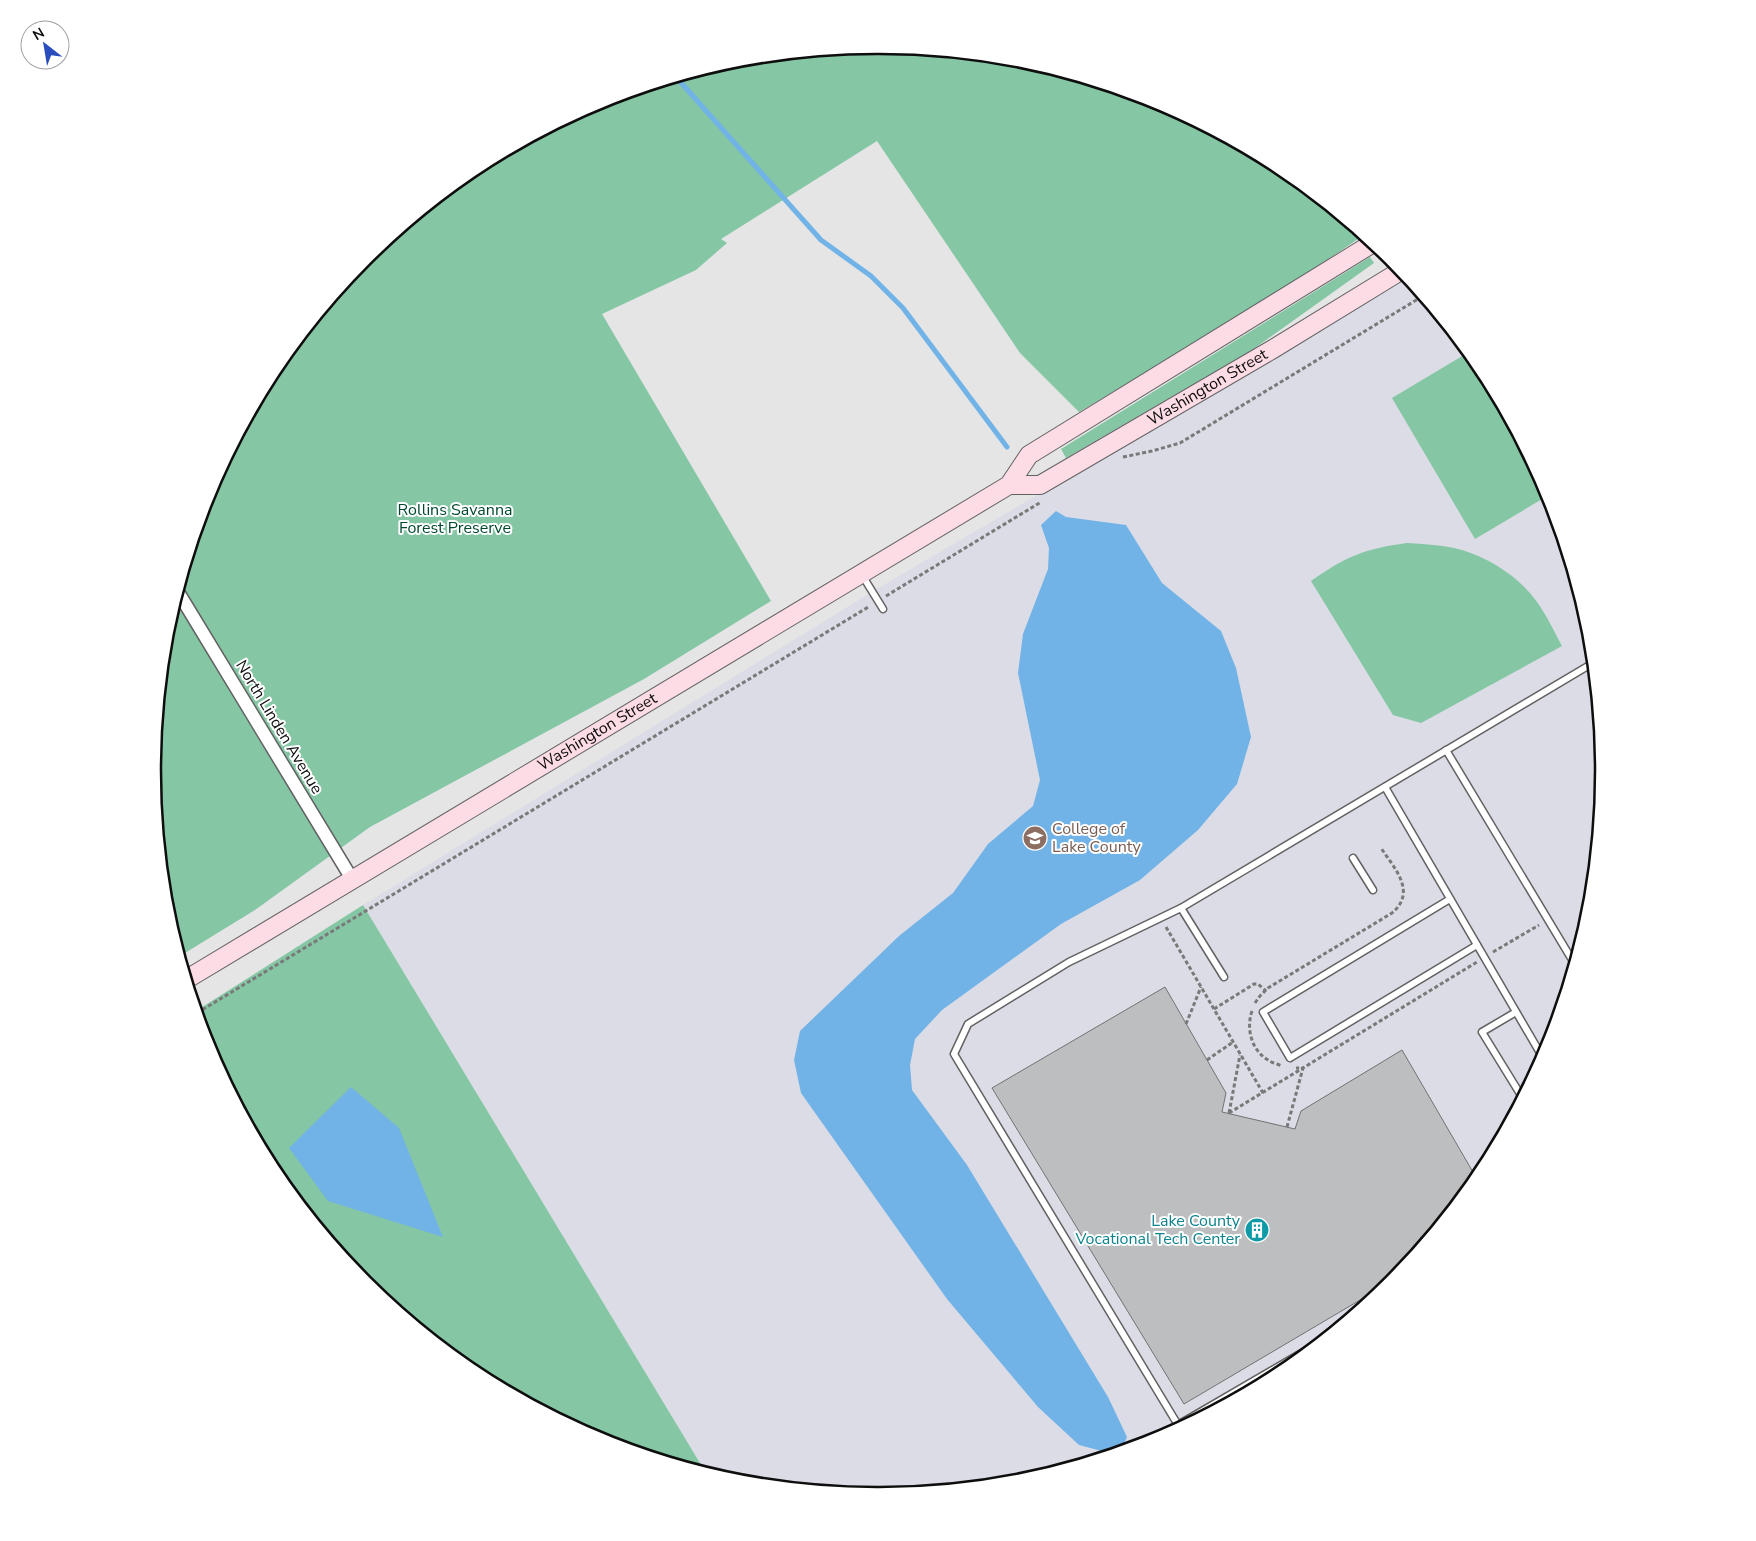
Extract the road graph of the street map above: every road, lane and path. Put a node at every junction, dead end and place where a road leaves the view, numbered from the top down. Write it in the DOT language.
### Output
graph roads {
  1 [pos="1367,247"];
  2 [pos="1395,274"];
  3 [pos="1418,299"];
  4 [pos="1116,460"];
  5 [pos="1009,485"];
  6 [pos="1038,503"];
  7 [pos="862,574"];
  8 [pos="183,599"];
  9 [pos="878,601"];
  10 [pos="884,608"];
  11 [pos="1587,666"];
  12 [pos="1446,750"];
  13 [pos="1384,787"];
  14 [pos="1353,858"];
  15 [pos="352,878"];
  16 [pos="1373,890"];
  17 [pos="1450,899"];
  18 [pos="1181,908"];
  19 [pos="1160,918"];
  20 [pos="1548,920"];
  21 [pos="1477,945"];
  22 [pos="1570,956"];
  23 [pos="1484,958"];
  24 [pos="192,976"];
  25 [pos="1224,977"];
  26 [pos="1201,987"];
  27 [pos="1266,991"];
  28 [pos="1214,1009"];
  29 [pos="202,1010"];
  30 [pos="1516,1012"];
  31 [pos="1186,1024"];
  32 [pos="1233,1042"];
  33 [pos="1538,1050"];
  34 [pos="1240,1053"];
  35 [pos="1207,1060"];
  36 [pos="1303,1068"];
  37 [pos="1519,1092"];
  38 [pos="1263,1093"];
  39 [pos="1287,1128"];
  40 [pos="1176,1422"];
  1 -- 5 [label="main road, Washington Street"];
  2 -- 5 [label="main road, Washington Street"];
  3 -- 4 [label="path"];
  5 -- 7 [label="main road, Washington Street"];
  6 -- 9 [label="path"];
  7 -- 9 [label="lane"];
  7 -- 15 [label="main road, Washington Street"];
  8 -- 15 [label="street, North Linden Avenue"];
  9 -- 10 [label="lane"];
  9 -- 29 [label="path"];
  11 -- 12 [label="lane"];
  12 -- 13 [label="lane"];
  12 -- 20 [label="lane"];
  13 -- 17 [label="lane"];
  13 -- 18 [label="lane"];
  14 -- 16 [label="lane"];
  15 -- 24 [label="main road, Washington Street"];
  17 -- 21 [label="lane"];
  17 -- 21 [label="lane"];
  18 -- 19 [label="lane"];
  18 -- 25 [label="lane"];
  19 -- 26 [label="path"];
  19 -- 40 [label="lane"];
  20 -- 22 [label="lane"];
  20 -- 23 [label="path"];
  21 -- 23 [label="lane"];
  23 -- 30 [label="lane"];
  23 -- 36 [label="path"];
  26 -- 28 [label="path"];
  26 -- 31 [label="path"];
  27 -- 28 [label="path"];
  28 -- 32 [label="path"];
  30 -- 33 [label="lane"];
  30 -- 37 [label="lane"];
  32 -- 34 [label="path"];
  32 -- 35 [label="path"];
  34 -- 38 [label="path"];
  34 -- 38 [label="path"];
  36 -- 38 [label="path"];
  36 -- 39 [label="path"];
}
